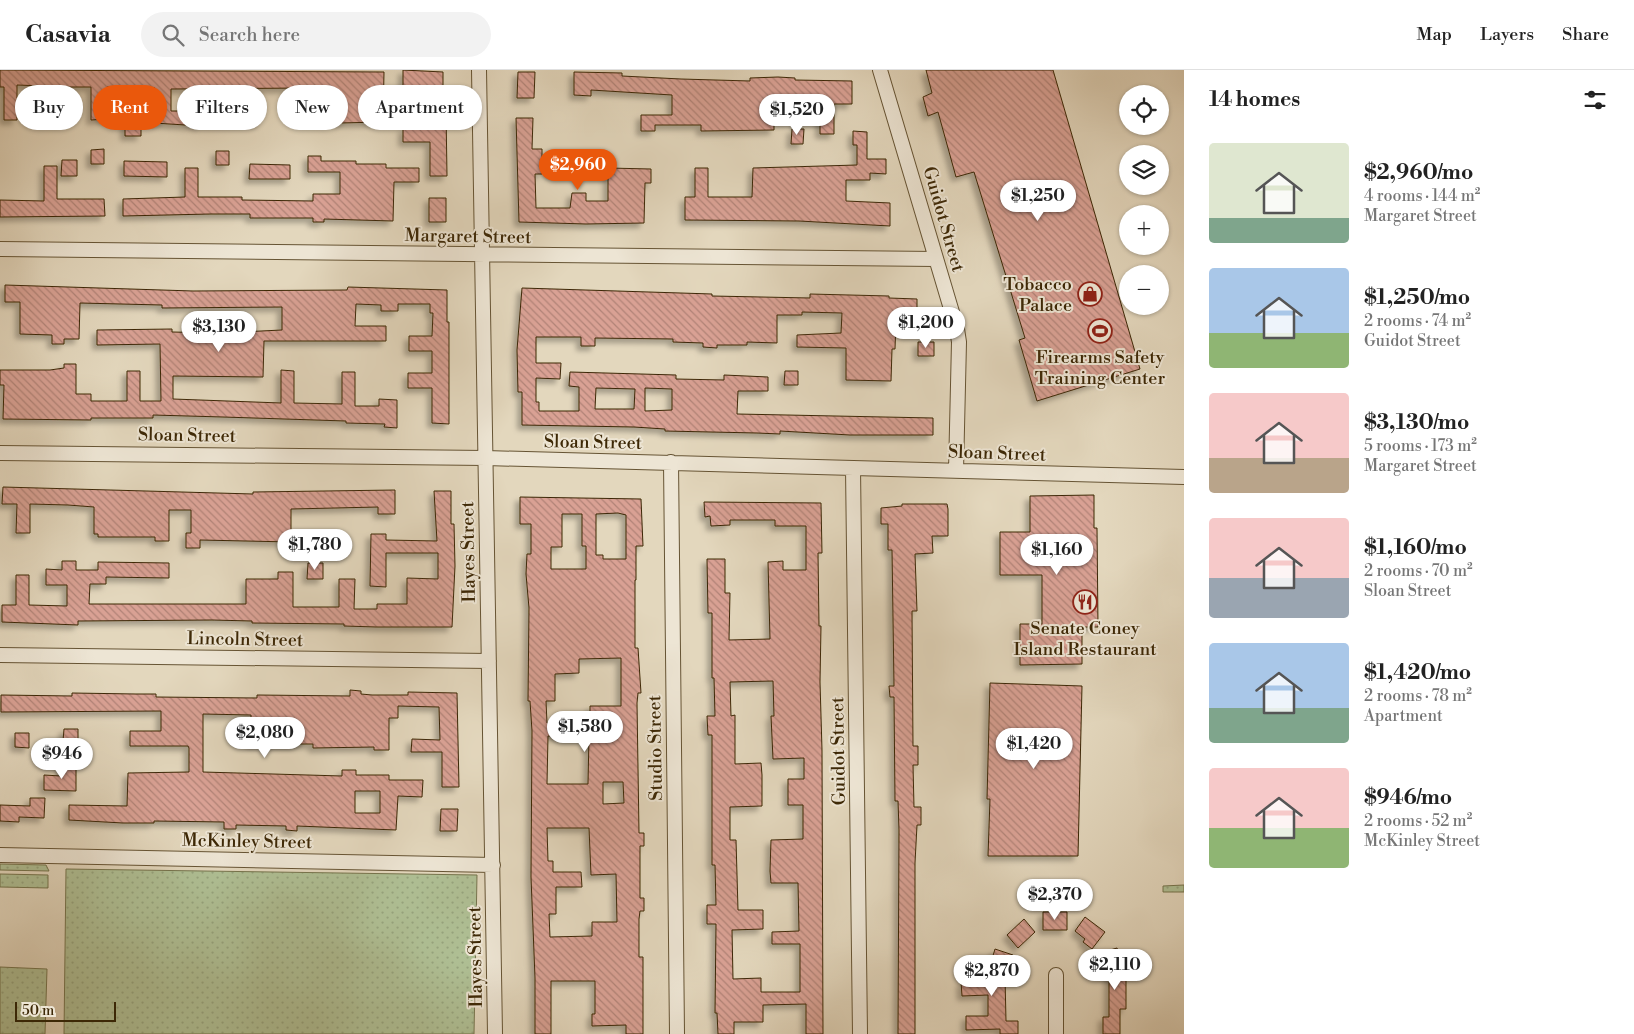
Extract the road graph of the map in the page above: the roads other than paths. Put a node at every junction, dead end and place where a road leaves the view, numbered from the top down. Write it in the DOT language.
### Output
graph roads {
  1 [pos="479,70"];
  2 [pos="880,70"];
  3 [pos="0,249"];
  4 [pos="482,255"];
  5 [pos="936,259"];
  6 [pos="0,453"];
  7 [pos="486,458"];
  8 [pos="671,462"];
  9 [pos="853,468"];
  10 [pos="956,471"];
  11 [pos="1184,477"];
  12 [pos="0,655"];
  13 [pos="489,661"];
  14 [pos="0,855"];
  15 [pos="493,865"];
  16 [pos="1056,975"];
  17 [pos="495,1034"];
  18 [pos="677,1034"];
  19 [pos="860,1034"];
  20 [pos="1056,1034"];
  1 -- 4 [label="street, Hayes Street"];
  2 -- 5 [label="street, Guidot Street"];
  3 -- 4 [label="street, Margaret Street"];
  4 -- 5 [label="street, Margaret Street"];
  4 -- 7 [label="street, Hayes Street"];
  5 -- 10 [label="street, Guidot Street"];
  6 -- 7 [label="street, Sloan Street"];
  7 -- 8 [label="street, Sloan Street"];
  7 -- 13 [label="street, Hayes Street"];
  8 -- 9 [label="street, Sloan Street"];
  8 -- 18 [label="street, Studio Street"];
  9 -- 10 [label="street, Sloan Street"];
  9 -- 19 [label="street, Guidot Street"];
  10 -- 11 [label="street, Sloan Street"];
  12 -- 13 [label="street, Lincoln Street"];
  13 -- 15 [label="street, Hayes Street"];
  14 -- 15 [label="street, McKinley Street"];
  15 -- 17 [label="street, Hayes Street"];
  16 -- 20 [label="street"];
}
